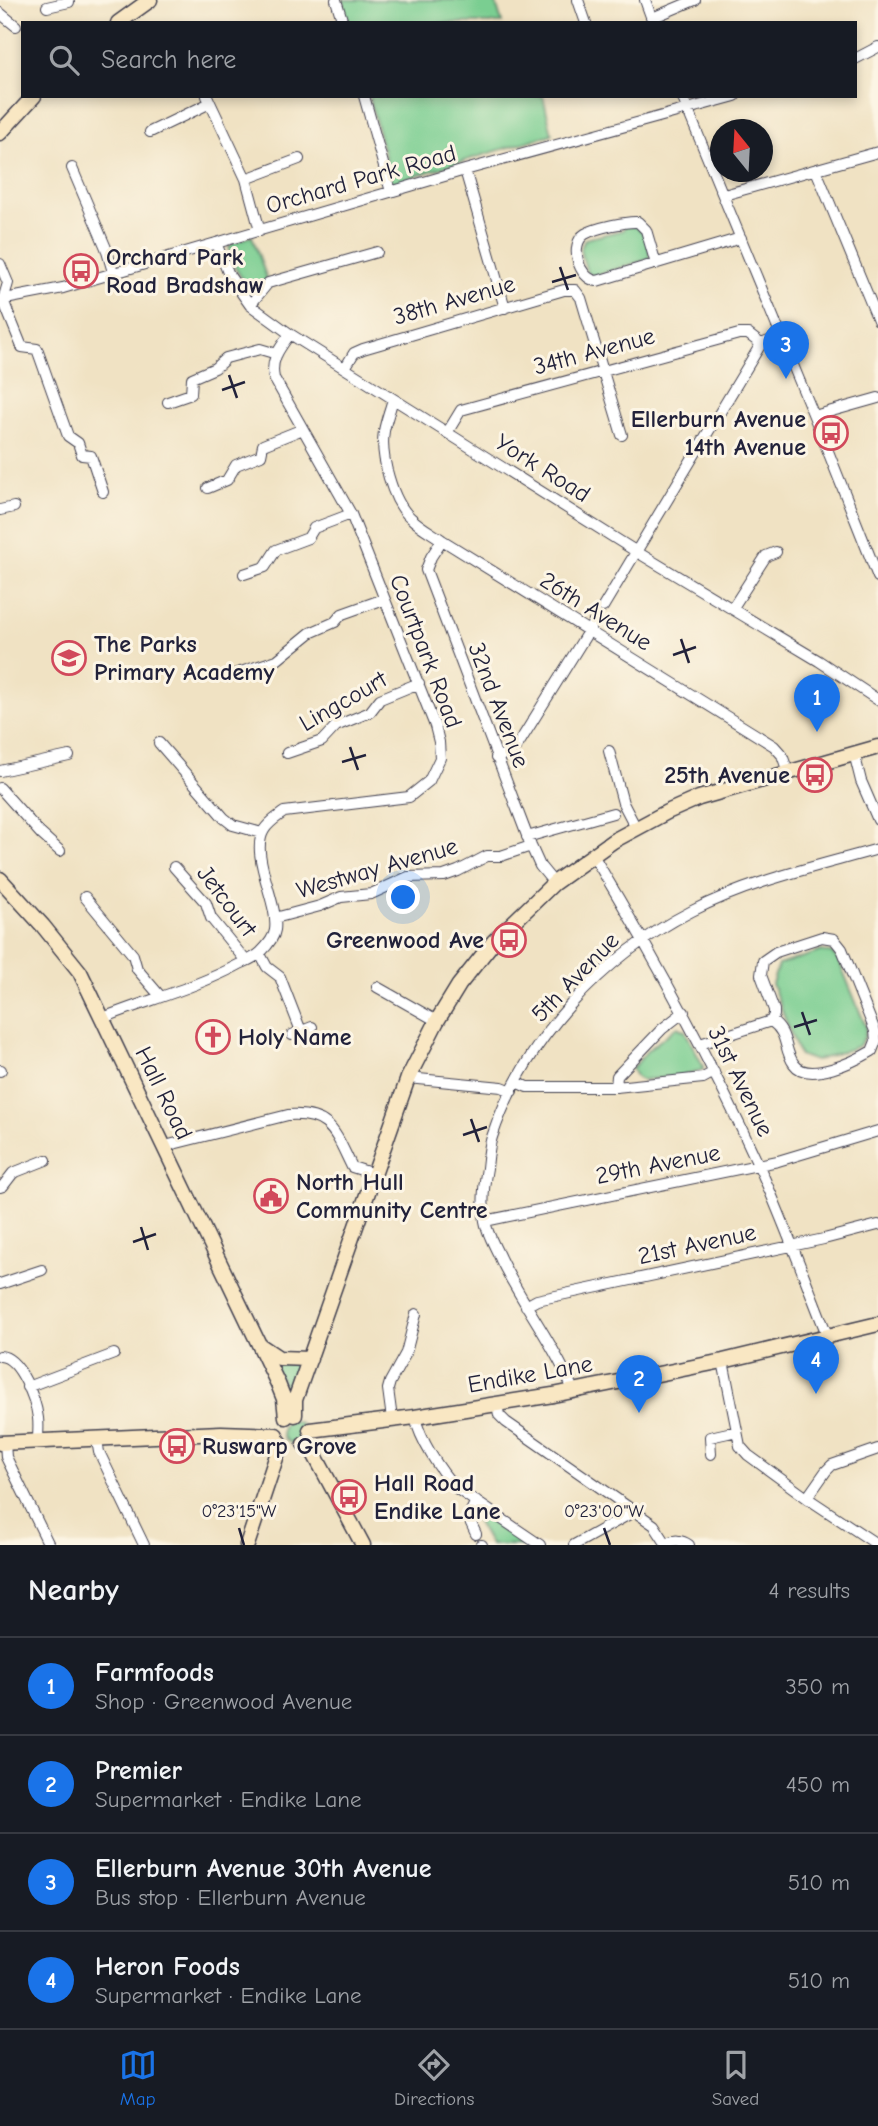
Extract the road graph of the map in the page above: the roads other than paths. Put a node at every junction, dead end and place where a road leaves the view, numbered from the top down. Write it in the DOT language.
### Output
graph roads {
  1 [pos="150,0"];
  2 [pos="336,0"];
  3 [pos="578,0"];
  4 [pos="645,0"];
  5 [pos="695,0"];
  6 [pos="70,1"];
  7 [pos="47,7"];
  8 [pos="0,13"];
  9 [pos="653,20"];
  10 [pos="121,21"];
  11 [pos="342,21"];
  12 [pos="585,21"];
  13 [pos="16,26"];
  14 [pos="878,47"];
  15 [pos="857,59"];
  16 [pos="32,98"];
  17 [pos="364,98"];
  18 [pos="683,98"];
  19 [pos="728,98"];
  20 [pos="209,100"];
  21 [pos="688,110"];
  22 [pos="150,132"];
  23 [pos="0,133"];
  24 [pos="878,152"];
  25 [pos="299,159"];
  26 [pos="72,168"];
  27 [pos="465,170"];
  28 [pos="816,170"];
  29 [pos="246,180"];
  30 [pos="391,192"];
  31 [pos="724,195"];
  32 [pos="260,231"];
  33 [pos="741,238"];
  34 [pos="216,243"];
  35 [pos="377,252"];
  36 [pos="0,264"];
  37 [pos="656,264"];
  38 [pos="113,272"];
  39 [pos="2,300"];
  40 [pos="250,305"];
  41 [pos="505,308"];
  42 [pos="878,320"];
  43 [pos="290,334"];
  44 [pos="782,336"];
  45 [pos="761,344"];
  46 [pos="277,354"];
  47 [pos="345,368"];
  48 [pos="602,371"];
  49 [pos="878,398"];
  50 [pos="393,399"];
  51 [pos="168,402"];
  52 [pos="814,416"];
  53 [pos="303,429"];
  54 [pos="447,433"];
  55 [pos="622,435"];
  56 [pos="208,488"];
  57 [pos="103,492"];
  58 [pos="14,507"];
  59 [pos="0,510"];
  60 [pos="351,514"];
  61 [pos="442,541"];
  62 [pos="637,552"];
  63 [pos="775,552"];
  64 [pos="244,574"];
  65 [pos="878,577"];
  66 [pos="384,598"];
  67 [pos="603,607"];
  68 [pos="732,609"];
  69 [pos="591,627"];
  70 [pos="226,677"];
  71 [pos="419,684"];
  72 [pos="878,699"];
  73 [pos="159,743"];
  74 [pos="878,747"];
  75 [pos="609,751"];
  76 [pos="287,753"];
  77 [pos="853,753"];
  78 [pos="69,756"];
  79 [pos="496,758"];
  80 [pos="0,771"];
  81 [pos="788,772"];
  82 [pos="0,788"];
  83 [pos="609,817"];
  84 [pos="878,820"];
  85 [pos="636,828"];
  86 [pos="262,833"];
  87 [pos="529,841"];
  88 [pos="878,849"];
  89 [pos="60,851"];
  90 [pos="593,855"];
  91 [pos="174,867"];
  92 [pos="0,879"];
  93 [pos="554,883"];
  94 [pos="85,897"];
  95 [pos="275,918"];
  96 [pos="643,939"];
  97 [pos="260,954"];
  98 [pos="246,961"];
  99 [pos="377,987"];
  100 [pos="161,997"];
  101 [pos="684,1012"];
  102 [pos="103,1018"];
  103 [pos="437,1021"];
  104 [pos="771,1021"];
  105 [pos="312,1027"];
  106 [pos="700,1044"];
  107 [pos="714,1072"];
  108 [pos="408,1078"];
  109 [pos="514,1086"];
  110 [pos="616,1087"];
  111 [pos="878,1131"];
  112 [pos="165,1146"];
  113 [pos="46,1160"];
  114 [pos="759,1166"];
  115 [pos="374,1174"];
  116 [pos="0,1187"];
  117 [pos="485,1221"];
  118 [pos="878,1225"];
  119 [pos="792,1245"];
  120 [pos="42,1270"];
  121 [pos="0,1284"];
  122 [pos="526,1306"];
  123 [pos="416,1314"];
  124 [pos="878,1324"];
  125 [pos="828,1337"];
  126 [pos="260,1346"];
  127 [pos="114,1354"];
  128 [pos="0,1356"];
  129 [pos="310,1359"];
  130 [pos="723,1362"];
  131 [pos="27,1387"];
  132 [pos="573,1391"];
  133 [pos="497,1404"];
  134 [pos="290,1416"];
  135 [pos="415,1417"];
  136 [pos="392,1419"];
  137 [pos="737,1431"];
  138 [pos="307,1437"];
  139 [pos="279,1439"];
  140 [pos="38,1440"];
  141 [pos="97,1440"];
  142 [pos="2,1443"];
  143 [pos="878,1448"];
  144 [pos="711,1454"];
  145 [pos="807,1499"];
  146 [pos="476,1501"];
  147 [pos="635,1511"];
  148 [pos="476,1534"];
  149 [pos="666,1544"];
  150 [pos="49,1545"];
  151 [pos="144,1545"];
  152 [pos="247,1545"];
  153 [pos="363,1545"];
  154 [pos="540,1545"];
  155 [pos="574,1545"];
  156 [pos="688,1545"];
  157 [pos="878,1545"];
  1 -- 10 [label="street"];
  2 -- 11 [label="street"];
  3 -- 12 [label="street"];
  4 -- 9 [label="street"];
  5 -- 9 [label="street"];
  6 -- 7 [label="street"];
  8 -- 13 [label="street"];
  14 -- 15 [label="street"];
  16 -- 23 [label="street"];
  17 -- 30 [label="street"];
  18 -- 21 [label="street"];
  19 -- 21 [label="street, Orchard Park Road"];
  20 -- 22 [label="street"];
  20 -- 29 [label="street"];
  21 -- 27 [label="street, Orchard Park Road"];
  21 -- 31 [label="street"];
  24 -- 28 [label="street"];
  25 -- 29 [label="street"];
  26 -- 38 [label="street"];
  27 -- 30 [label="street, Orchard Park Road"];
  27 -- 41 [label="street"];
  28 -- 31 [label="street"];
  28 -- 42 [label="street"];
  29 -- 32 [label="street"];
  30 -- 32 [label="street, Orchard Park Road"];
  31 -- 33 [label="street"];
  32 -- 34 [label="street, Orchard Park Road"];
  33 -- 37 [label="street"];
  33 -- 44 [label="street"];
  34 -- 38 [label="street, Orchard Park Road"];
  34 -- 40 [label="street, York Road"];
  35 -- 40 [label="street"];
  36 -- 39 [label="street"];
  37 -- 37 [label="street"];
  38 -- 39 [label="street, Orchard Park Road"];
  39 -- 57 [label="street"];
  40 -- 43 [label="street, York Road"];
  41 -- 47 [label="street, 38th Avenue"];
  41 -- 48 [label="street, 38th Avenue"];
  43 -- 46 [label="street"];
  43 -- 47 [label="street, York Road"];
  44 -- 45 [label="street"];
  44 -- 52 [label="street"];
  45 -- 48 [label="street, 34th Avenue"];
  45 -- 62 [label="street"];
  46 -- 51 [label="street"];
  46 -- 53 [label="street, Courtpark Road"];
  47 -- 50 [label="street, York Road"];
  48 -- 54 [label="street, 34th Avenue"];
  48 -- 55 [label="street"];
  49 -- 52 [label="street"];
  50 -- 54 [label="street, York Road"];
  50 -- 61 [label="street, 26th Avenue"];
  52 -- 65 [label="street"];
  53 -- 56 [label="street"];
  53 -- 60 [label="street, Courtpark Road"];
  54 -- 62 [label="street, York Road"];
  58 -- 59 [label="street"];
  60 -- 64 [label="street"];
  60 -- 66 [label="street, Courtpark Road"];
  61 -- 69 [label="street, 26th Avenue"];
  61 -- 79 [label="street, 32nd Avenue"];
  62 -- 67 [label="street"];
  62 -- 68 [label="street, York Road"];
  63 -- 68 [label="street"];
  66 -- 70 [label="street"];
  66 -- 71 [label="street, Courtpark Road"];
  68 -- 72 [label="street, York Road"];
  69 -- 79 [label="street"];
  69 -- 81 [label="street, 26th Avenue"];
  71 -- 76 [label="street, Lingcourt"];
  71 -- 86 [label="street, Courtpark Road"];
  73 -- 86 [label="street"];
  74 -- 77 [label="street"];
  75 -- 85 [label="street"];
  77 -- 81 [label="street"];
  77 -- 84 [label="street"];
  78 -- 80 [label="street"];
  79 -- 87 [label="street, 32nd Avenue"];
  81 -- 85 [label="street"];
  82 -- 89 [label="street"];
  83 -- 87 [label="street, Westway Avenue"];
  85 -- 90 [label="street"];
  86 -- 95 [label="street"];
  87 -- 93 [label="street, 32nd Avenue"];
  87 -- 95 [label="street, Westway Avenue"];
  88 -- 96 [label="street, 5th Avenue"];
  90 -- 93 [label="street"];
  90 -- 96 [label="street, 31st Avenue"];
  91 -- 98 [label="street, Jetcourt"];
  92 -- 102 [label="street, Hall Road"];
  93 -- 103 [label="street"];
  94 -- 100 [label="street"];
  95 -- 97 [label="street"];
  96 -- 101 [label="street, 31st Avenue"];
  96 -- 109 [label="street, 5th Avenue"];
  97 -- 98 [label="street"];
  97 -- 105 [label="street"];
  98 -- 100 [label="street"];
  99 -- 103 [label="street"];
  100 -- 102 [label="street"];
  101 -- 106 [label="street, 31st Avenue"];
  101 -- 110 [label="street"];
  102 -- 112 [label="street, Hall Road"];
  103 -- 108 [label="street"];
  104 -- 104 [label="street"];
  104 -- 106 [label="street"];
  106 -- 107 [label="street, 31st Avenue"];
  107 -- 110 [label="street"];
  107 -- 114 [label="street, 31st Avenue"];
  108 -- 109 [label="street"];
  108 -- 115 [label="street"];
  109 -- 110 [label="street"];
  109 -- 117 [label="street, 5th Avenue"];
  111 -- 114 [label="street, 29th Avenue"];
  112 -- 115 [label="street"];
  112 -- 126 [label="street, Hall Road"];
  113 -- 116 [label="street"];
  114 -- 117 [label="street, 29th Avenue"];
  114 -- 119 [label="street, 31st Avenue"];
  115 -- 129 [label="street"];
  117 -- 122 [label="street, 5th Avenue"];
  118 -- 119 [label="street, 21st Avenue"];
  119 -- 122 [label="street, 21st Avenue"];
  119 -- 125 [label="street, 31st Avenue"];
  120 -- 121 [label="street"];
  122 -- 132 [label="street, 5th Avenue"];
  123 -- 136 [label="street"];
  124 -- 125 [label="street, Endike Lane"];
  125 -- 130 [label="street, Endike Lane"];
  126 -- 129 [label="street"];
  126 -- 134 [label="street, Hall Road"];
  127 -- 131 [label="street"];
  128 -- 131 [label="street"];
  129 -- 134 [label="street"];
  130 -- 132 [label="street, Endike Lane"];
  130 -- 137 [label="street"];
  131 -- 140 [label="street"];
  132 -- 133 [label="street, Endike Lane"];
  133 -- 135 [label="street, Endike Lane"];
  133 -- 147 [label="street"];
  134 -- 138 [label="street"];
  134 -- 139 [label="street"];
  135 -- 136 [label="street, Endike Lane"];
  135 -- 146 [label="street"];
  136 -- 138 [label="street, Endike Lane"];
  137 -- 144 [label="street"];
  137 -- 145 [label="street"];
  138 -- 139 [label="street"];
  138 -- 153 [label="street"];
  139 -- 141 [label="street"];
  139 -- 152 [label="street"];
  140 -- 141 [label="street"];
  140 -- 142 [label="street"];
  141 -- 151 [label="street"];
  142 -- 150 [label="street"];
  143 -- 145 [label="street"];
  145 -- 157 [label="street"];
  146 -- 148 [label="street"];
  146 -- 154 [label="street"];
  147 -- 149 [label="street"];
  147 -- 155 [label="street"];
  149 -- 156 [label="street"];
}
